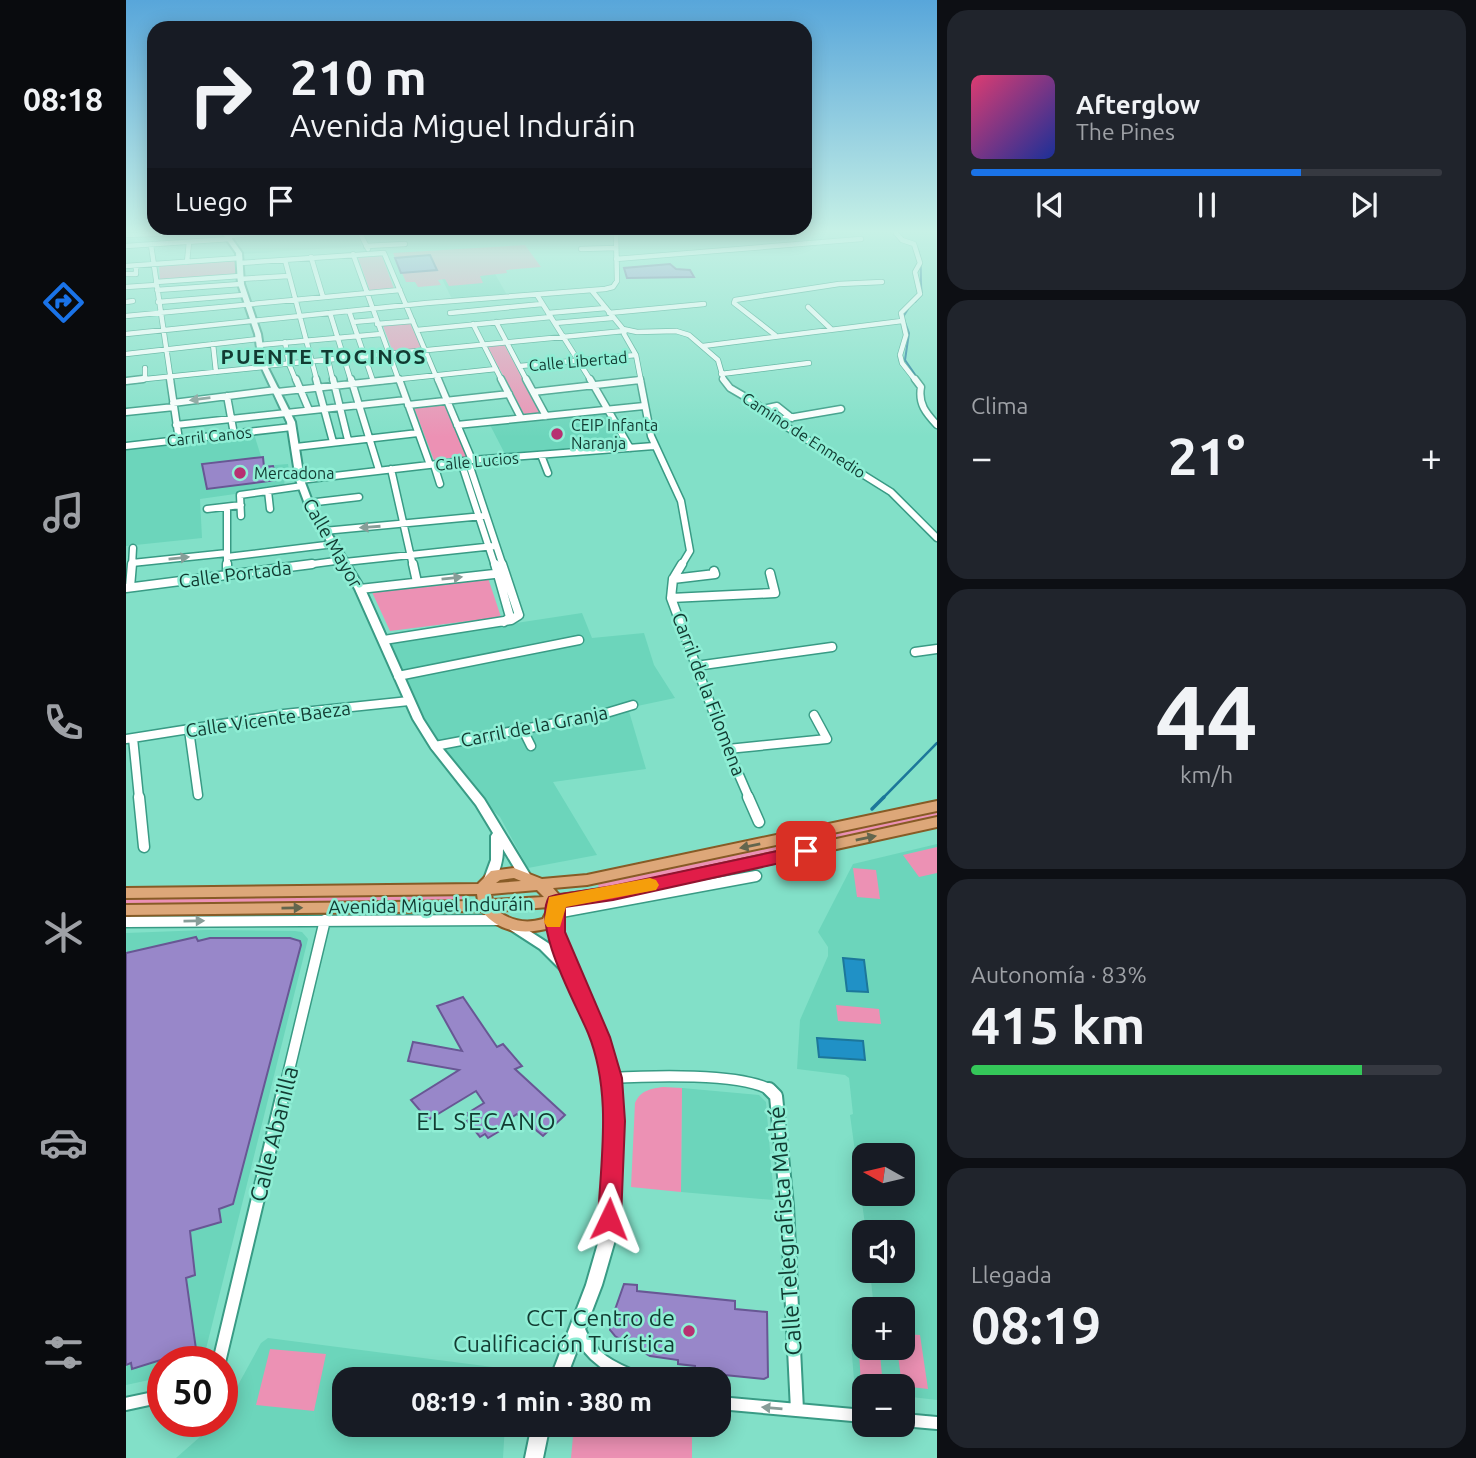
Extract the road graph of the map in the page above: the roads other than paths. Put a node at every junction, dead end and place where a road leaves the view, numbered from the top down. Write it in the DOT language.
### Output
graph roads {
  1 [pos="133,301"];
  2 [pos="169,301"];
  3 [pos="245,301"];
  4 [pos="285,301"];
  5 [pos="295,301"];
  6 [pos="369,301"];
  7 [pos="404,301"];
  8 [pos="458,301"];
  9 [pos="540,301"];
  10 [pos="600,301"];
  11 [pos="605,301"];
  12 [pos="735,301"];
  13 [pos="912,301"];
  14 [pos="126,302"];
  15 [pos="158,302"];
  16 [pos="446,302"];
  17 [pos="542,304"];
  18 [pos="704,304"];
  19 [pos="247,305"];
  20 [pos="406,306"];
  21 [pos="808,307"];
  22 [pos="372,309"];
  23 [pos="349,311"];
  24 [pos="159,313"];
  25 [pos="330,313"];
  26 [pos="450,313"];
  27 [pos="609,313"];
  28 [pos="549,315"];
  29 [pos="126,316"];
  30 [pos="301,316"];
  31 [pos="254,321"];
  32 [pos="413,321"];
  33 [pos="902,321"];
  34 [pos="354,322"];
  35 [pos="376,322"];
  36 [pos="495,322"];
  37 [pos="555,323"];
  38 [pos="473,324"];
  39 [pos="455,326"];
  40 [pos="831,329"];
  41 [pos="417,330"];
  42 [pos="162,331"];
  43 [pos="625,331"];
  44 [pos="126,334"];
  45 [pos="381,334"];
  46 [pos="775,335"];
  47 [pos="359,336"];
  48 [pos="563,337"];
  49 [pos="338,338"];
  50 [pos="306,341"];
  51 [pos="259,342"];
  52 [pos="285,342"];
  53 [pos="506,342"];
  54 [pos="213,344"];
  55 [pos="483,345"];
  56 [pos="703,346"];
  57 [pos="166,349"];
  58 [pos="425,350"];
  59 [pos="126,354"];
  60 [pos="388,354"];
  61 [pos="636,355"];
  62 [pos="366,356"];
  63 [pos="344,359"];
  64 [pos="328,360"];
  65 [pos="579,361"];
  66 [pos="310,362"];
  67 [pos="289,363"];
  68 [pos="810,363"];
  69 [pos="263,366"];
  70 [pos="520,366"];
  71 [pos="145,368"];
  72 [pos="496,369"];
  73 [pos="216,372"];
  74 [pos="436,374"];
  75 [pos="720,374"];
  76 [pos="170,376"];
  77 [pos="398,378"];
  78 [pos="145,379"];
  79 [pos="640,380"];
  80 [pos="126,381"];
  81 [pos="373,381"];
  82 [pos="352,383"];
  83 [pos="335,385"];
  84 [pos="594,385"];
  85 [pos="317,387"];
  86 [pos="301,389"];
  87 [pos="276,391"];
  88 [pos="533,392"];
  89 [pos="509,394"];
  90 [pos="227,396"];
  91 [pos="447,401"];
  92 [pos="407,402"];
  93 [pos="174,405"];
  94 [pos="357,405"];
  95 [pos="341,406"];
  96 [pos="645,406"];
  97 [pos="323,408"];
  98 [pos="763,409"];
  99 [pos="841,409"];
  100 [pos="309,410"];
  101 [pos="608,410"];
  102 [pos="126,412"];
  103 [pos="287,412"];
  104 [pos="546,415"];
  105 [pos="252,416"];
  106 [pos="231,418"];
  107 [pos="521,418"];
  108 [pos="792,418"];
  109 [pos="777,420"];
  110 [pos="176,425"];
  111 [pos="457,425"];
  112 [pos="937,425"];
  113 [pos="292,427"];
  114 [pos="255,431"];
  115 [pos="418,433"];
  116 [pos="234,434"];
  117 [pos="368,438"];
  118 [pos="178,440"];
  119 [pos="348,440"];
  120 [pos="333,442"];
  121 [pos="126,446"];
  122 [pos="654,446"];
  123 [pos="296,447"];
  124 [pos="630,448"];
  125 [pos="541,455"];
  126 [pos="467,461"];
  127 [pos="432,465"];
  128 [pos="391,469"];
  129 [pos="379,470"];
  130 [pos="548,473"];
  131 [pos="301,483"];
  132 [pos="440,484"];
  133 [pos="268,491"];
  134 [pos="359,497"];
  135 [pos="309,503"];
  136 [pos="241,505"];
  137 [pos="228,507"];
  138 [pos="207,509"];
  139 [pos="270,509"];
  140 [pos="241,516"];
  141 [pos="482,516"];
  142 [pos="404,524"];
  143 [pos="324,531"];
  144 [pos="937,538"];
  145 [pos="334,544"];
  146 [pos="493,546"];
  147 [pos="133,548"];
  148 [pos="227,555"];
  149 [pos="412,555"];
  150 [pos="344,561"];
  151 [pos="132,563"];
  152 [pos="713,571"];
  153 [pos="502,573"];
  154 [pos="770,573"];
  155 [pos="227,574"];
  156 [pos="673,579"];
  157 [pos="417,582"];
  158 [pos="128,588"];
  159 [pos="360,589"];
  160 [pos="671,598"];
  161 [pos="384,640"];
  162 [pos="579,640"];
  163 [pos="832,647"];
  164 [pos="937,649"];
  165 [pos="915,652"];
  166 [pos="696,666"];
  167 [pos="398,676"];
  168 [pos="409,701"];
  169 [pos="633,705"];
  170 [pos="814,715"];
  171 [pos="522,728"];
  172 [pos="189,730"];
  173 [pos="130,738"];
  174 [pos="435,746"];
  175 [pos="531,746"];
  176 [pos="729,749"];
  177 [pos="198,795"];
  178 [pos="937,806"];
  179 [pos="759,821"];
  180 [pos="937,822"];
  181 [pos="497,833"];
  182 [pos="144,847"];
  183 [pos="525,876"];
  184 [pos="756,876"];
  185 [pos="487,884"];
  186 [pos="542,886"];
  187 [pos="126,892"];
  188 [pos="486,906"];
  189 [pos="126,910"];
  190 [pos="555,911"];
  191 [pos="325,920"];
  192 [pos="126,922"];
  193 [pos="504,922"];
  194 [pos="569,970"];
  195 [pos="611,1078"];
  196 [pos="578,1323"];
  197 [pos="223,1346"];
  198 [pos="562,1367"];
  199 [pos="616,1367"];
  200 [pos="147,1399"];
  201 [pos="126,1404"];
  202 [pos="731,1404"];
  203 [pos="797,1410"];
  204 [pos="852,1415"];
  205 [pos="915,1421"];
  206 [pos="937,1423"];
  207 [pos="538,1437"];
  208 [pos="534,1458"];
  1 -- 14 [label="street"];
  2 -- 15 [label="street"];
  3 -- 19 [label="main road, Calle Mayor"];
  4 -- 19 [label="street"];
  5 -- 30 [label="street"];
  6 -- 22 [label="street"];
  7 -- 20 [label="street"];
  8 -- 16 [label="street"];
  9 -- 17 [label="street"];
  10 -- 27 [label="street"];
  11 -- 27 [label="street"];
  12 -- 46 [label="street"];
  13 -- 33 [label="street"];
  15 -- 24 [label="street"];
  16 -- 20 [label="street"];
  16 -- 26 [label="street"];
  17 -- 26 [label="street"];
  17 -- 28 [label="street"];
  18 -- 27 [label="street"];
  19 -- 24 [label="street"];
  19 -- 31 [label="main road, Calle Mayor"];
  20 -- 22 [label="street"];
  20 -- 32 [label="street"];
  21 -- 40 [label="street"];
  22 -- 23 [label="street"];
  22 -- 35 [label="street"];
  23 -- 25 [label="street"];
  23 -- 34 [label="street"];
  24 -- 29 [label="street"];
  24 -- 42 [label="street"];
  25 -- 30 [label="street"];
  25 -- 49 [label="street"];
  26 -- 39 [label="street"];
  27 -- 28 [label="street"];
  27 -- 37 [label="street"];
  27 -- 43 [label="street"];
  28 -- 36 [label="street"];
  28 -- 37 [label="street"];
  30 -- 31 [label="street"];
  30 -- 50 [label="street"];
  31 -- 42 [label="street"];
  31 -- 51 [label="main road, Calle Mayor"];
  32 -- 35 [label="street"];
  32 -- 41 [label="street"];
  33 -- 40 [label="street"];
  33 -- 112 [label="street"];
  34 -- 35 [label="street"];
  34 -- 47 [label="street"];
  35 -- 45 [label="street"];
  36 -- 38 [label="street"];
  36 -- 53 [label="street"];
  37 -- 48 [label="street"];
  38 -- 39 [label="street"];
  38 -- 55 [label="street"];
  39 -- 41 [label="street"];
  40 -- 46 [label="street"];
  41 -- 58 [label="street"];
  42 -- 44 [label="street"];
  42 -- 57 [label="street"];
  43 -- 48 [label="street"];
  43 -- 56 [label="street"];
  43 -- 61 [label="street, Carril de la Filomena"];
  45 -- 47 [label="street"];
  45 -- 60 [label="street"];
  46 -- 56 [label="street"];
  47 -- 49 [label="street"];
  47 -- 62 [label="street"];
  48 -- 53 [label="street"];
  48 -- 65 [label="street"];
  49 -- 50 [label="street"];
  49 -- 63 [label="street"];
  50 -- 52 [label="street"];
  50 -- 66 [label="street"];
  51 -- 52 [label="street"];
  51 -- 54 [label="street"];
  51 -- 69 [label="main road, Calle Mayor"];
  52 -- 67 [label="street"];
  53 -- 55 [label="street"];
  53 -- 70 [label="street"];
  54 -- 57 [label="street"];
  54 -- 73 [label="street"];
  55 -- 58 [label="street"];
  55 -- 72 [label="street"];
  56 -- 75 [label="street, Camino de Enmedio"];
  57 -- 59 [label="street"];
  57 -- 76 [label="street"];
  58 -- 60 [label="street"];
  58 -- 74 [label="street"];
  60 -- 62 [label="street"];
  60 -- 77 [label="street"];
  61 -- 65 [label="street, Calle Libertad"];
  61 -- 79 [label="street, Carril de la Filomena"];
  62 -- 63 [label="street"];
  62 -- 81 [label="street"];
  63 -- 64 [label="street"];
  63 -- 82 [label="street"];
  64 -- 66 [label="street"];
  64 -- 83 [label="street"];
  65 -- 70 [label="street, Calle Libertad"];
  65 -- 84 [label="street"];
  66 -- 67 [label="street"];
  66 -- 85 [label="street"];
  67 -- 69 [label="street"];
  67 -- 86 [label="street"];
  68 -- 75 [label="street"];
  69 -- 73 [label="street"];
  69 -- 87 [label="main road, Calle Mayor"];
  70 -- 88 [label="street"];
  71 -- 78 [label="street"];
  72 -- 74 [label="street"];
  72 -- 89 [label="street"];
  73 -- 76 [label="street"];
  74 -- 77 [label="street"];
  74 -- 91 [label="street"];
  75 -- 98 [label="street, Camino de Enmedio"];
  76 -- 78 [label="street"];
  76 -- 93 [label="street"];
  77 -- 81 [label="street"];
  77 -- 92 [label="street"];
  78 -- 80 [label="street"];
  79 -- 84 [label="street"];
  79 -- 96 [label="street, Carril de la Filomena"];
  81 -- 82 [label="street"];
  82 -- 83 [label="street"];
  82 -- 94 [label="street"];
  83 -- 85 [label="street"];
  83 -- 95 [label="street"];
  84 -- 88 [label="street"];
  84 -- 101 [label="street"];
  85 -- 86 [label="street"];
  85 -- 97 [label="street"];
  86 -- 87 [label="street"];
  86 -- 100 [label="street"];
  87 -- 90 [label="street"];
  87 -- 103 [label="main road, Calle Mayor"];
  88 -- 104 [label="street"];
  89 -- 91 [label="street"];
  89 -- 107 [label="street"];
  90 -- 93 [label="street, one-way"];
  90 -- 106 [label="street"];
  91 -- 92 [label="street"];
  91 -- 111 [label="street"];
  92 -- 94 [label="street"];
  92 -- 115 [label="street"];
  93 -- 102 [label="street"];
  93 -- 110 [label="street"];
  94 -- 95 [label="street"];
  94 -- 117 [label="street"];
  95 -- 97 [label="street"];
  95 -- 119 [label="street"];
  96 -- 101 [label="street"];
  96 -- 122 [label="street, Carril de la Filomena"];
  97 -- 100 [label="street"];
  97 -- 120 [label="street"];
  98 -- 108 [label="street"];
  98 -- 109 [label="street, Camino de Enmedio"];
  99 -- 108 [label="street"];
  100 -- 103 [label="street"];
  101 -- 104 [label="street"];
  101 -- 124 [label="street"];
  103 -- 105 [label="street"];
  103 -- 113 [label="main road, Calle Mayor"];
  104 -- 107 [label="street"];
  105 -- 106 [label="street"];
  105 -- 114 [label="street"];
  106 -- 110 [label="street"];
  106 -- 116 [label="street"];
  107 -- 111 [label="street"];
  108 -- 109 [label="street"];
  109 -- 144 [label="street, Camino de Enmedio"];
  110 -- 118 [label="street"];
  111 -- 126 [label="street"];
  113 -- 114 [label="street, Carril Canos"];
  113 -- 123 [label="main road, Calle Mayor"];
  114 -- 116 [label="street, Carril Canos"];
  115 -- 117 [label="street"];
  115 -- 127 [label="street"];
  116 -- 118 [label="street, Carril Canos"];
  117 -- 119 [label="street"];
  117 -- 129 [label="street"];
  118 -- 121 [label="street, Carril Canos"];
  119 -- 120 [label="street"];
  120 -- 123 [label="street"];
  122 -- 124 [label="street, Calle Lucios"];
  122 -- 156 [label="street, Carril de la Filomena"];
  123 -- 131 [label="main road, Calle Mayor"];
  124 -- 125 [label="street, Calle Lucios"];
  125 -- 126 [label="street, Calle Lucios"];
  125 -- 130 [label="street"];
  126 -- 127 [label="street, Calle Lucios"];
  126 -- 141 [label="street"];
  127 -- 128 [label="street, Calle Lucios"];
  127 -- 132 [label="street"];
  128 -- 129 [label="street, Calle Lucios"];
  128 -- 142 [label="street"];
  129 -- 131 [label="street, Calle Lucios"];
  131 -- 133 [label="street, Calle Lucios"];
  131 -- 135 [label="main road, Calle Mayor"];
  133 -- 136 [label="street, Calle Lucios"];
  133 -- 139 [label="street"];
  134 -- 135 [label="street"];
  135 -- 143 [label="main road, Calle Mayor"];
  136 -- 137 [label="street"];
  136 -- 140 [label="street"];
  137 -- 138 [label="street"];
  137 -- 148 [label="street"];
  141 -- 142 [label="street"];
  141 -- 146 [label="street"];
  142 -- 143 [label="street, one-way"];
  142 -- 149 [label="street"];
  143 -- 145 [label="main road, Calle Mayor"];
  145 -- 148 [label="street"];
  145 -- 150 [label="main road, Calle Mayor"];
  146 -- 149 [label="street, Calle Portada"];
  146 -- 153 [label="street"];
  147 -- 151 [label="street"];
  151 -- 148 [label="street, one-way"];
  148 -- 155 [label="street"];
  149 -- 150 [label="street, Calle Portada"];
  149 -- 157 [label="street"];
  150 -- 155 [label="street, Calle Portada"];
  150 -- 159 [label="main road, Calle Mayor"];
  151 -- 158 [label="street"];
  152 -- 156 [label="street"];
  157 -- 153 [label="street, one-way"];
  153 -- 161 [label="street"];
  154 -- 160 [label="street"];
  155 -- 158 [label="street, Calle Portada"];
  156 -- 160 [label="street, Carril de la Filomena"];
  157 -- 159 [label="street"];
  159 -- 161 [label="main road, Calle Mayor"];
  160 -- 166 [label="street, Carril de la Filomena"];
  161 -- 167 [label="main road, Calle Mayor"];
  162 -- 167 [label="street"];
  163 -- 166 [label="street"];
  164 -- 165 [label="street"];
  166 -- 176 [label="street, Carril de la Filomena"];
  167 -- 168 [label="main road, Calle Mayor"];
  168 -- 172 [label="street, Calle Vicente Baeza"];
  168 -- 174 [label="main road, Calle Mayor"];
  169 -- 171 [label="street, Carril de la Granja"];
  170 -- 176 [label="street"];
  171 -- 174 [label="street, Carril de la Granja"];
  171 -- 175 [label="street"];
  172 -- 173 [label="street, Calle Vicente Baeza"];
  172 -- 177 [label="street"];
  173 -- 182 [label="street"];
  174 -- 181 [label="main road, Calle Mayor"];
  176 -- 179 [label="street, Carril de la Filomena"];
  178 -- 186 [label="main road, Avenida Miguel Induráin, one-way"];
  190 -- 180 [label="main road, Avenida Miguel Induráin, one-way"];
  181 -- 183 [label="main road, Calle Mayor"];
  181 -- 185 [label="main road"];
  183 -- 185 [label="main road"];
  183 -- 186 [label="main road"];
  184 -- 190 [label="street"];
  185 -- 186 [label="main road, Avenida Miguel Induráin"];
  185 -- 187 [label="main road, Avenida Miguel Induráin"];
  185 -- 188 [label="main road"];
  186 -- 190 [label="main road"];
  189 -- 188 [label="main road, Avenida Miguel Induráin, one-way"];
  188 -- 190 [label="main road, Avenida Miguel Induráin"];
  188 -- 193 [label="main road"];
  190 -- 193 [label="main road"];
  190 -- 194 [label="main road"];
  192 -- 191 [label="street, one-way"];
  191 -- 193 [label="street"];
  191 -- 197 [label="street, Calle Abanilla"];
  193 -- 194 [label="main road"];
  194 -- 195 [label="main road"];
  195 -- 196 [label="main road"];
  195 -- 203 [label="street, Calle Telegrafista Mathé"];
  196 -- 198 [label="main road"];
  196 -- 199 [label="street"];
  200 -- 201 [label="street"];
  203 -- 202 [label="street, one-way"];
  203 -- 204 [label="street"];
  205 -- 206 [label="street"];
  207 -- 208 [label="main road"];
}
